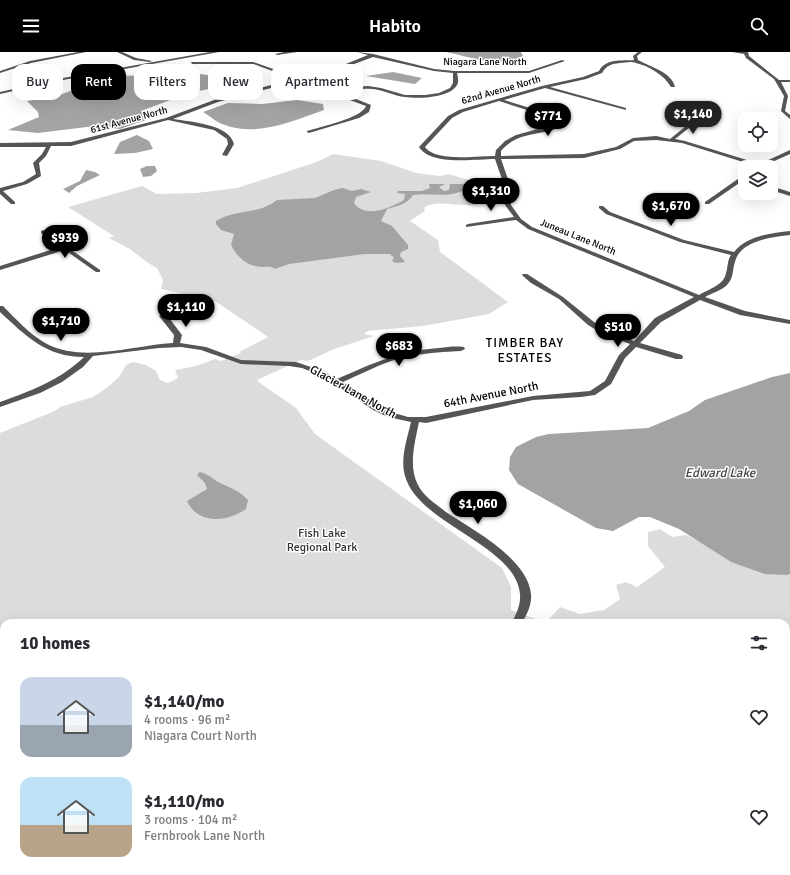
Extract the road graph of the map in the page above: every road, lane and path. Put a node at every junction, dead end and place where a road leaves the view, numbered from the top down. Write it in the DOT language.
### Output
graph roads {
  1 [pos="66,52"];
  2 [pos="84,52"];
  3 [pos="119,52"];
  4 [pos="188,52"];
  5 [pos="217,52"];
  6 [pos="296,52"];
  7 [pos="359,52"];
  8 [pos="640,52"];
  9 [pos="734,52"];
  10 [pos="746,52"];
  11 [pos="71,54"];
  12 [pos="277,54"];
  13 [pos="373,55"];
  14 [pos="563,61"];
  15 [pos="636,61"];
  16 [pos="192,63"];
  17 [pos="350,64"];
  18 [pos="271,69"];
  19 [pos="0,72"];
  20 [pos="455,72"];
  21 [pos="778,81"];
  22 [pos="790,81"];
  23 [pos="544,86"];
  24 [pos="673,86"];
  25 [pos="271,87"];
  26 [pos="363,88"];
  27 [pos="0,93"];
  28 [pos="357,100"];
  29 [pos="499,100"];
  30 [pos="624,110"];
  31 [pos="790,118"];
  32 [pos="168,119"];
  33 [pos="711,125"];
  34 [pos="309,132"];
  35 [pos="672,140"];
  36 [pos="0,145"];
  37 [pos="49,145"];
  38 [pos="790,152"];
  39 [pos="225,155"];
  40 [pos="497,157"];
  41 [pos="738,160"];
  42 [pos="772,160"];
  43 [pos="738,183"];
  44 [pos="778,190"];
  45 [pos="0,191"];
  46 [pos="790,194"];
  47 [pos="13,203"];
  48 [pos="707,203"];
  49 [pos="601,207"];
  50 [pos="517,218"];
  51 [pos="468,226"];
  52 [pos="43,232"];
  53 [pos="790,233"];
  54 [pos="65,248"];
  55 [pos="736,254"];
  56 [pos="0,268"];
  57 [pos="98,270"];
  58 [pos="525,274"];
  59 [pos="700,298"];
  60 [pos="0,308"];
  61 [pos="163,316"];
  62 [pos="790,322"];
  63 [pos="636,343"];
  64 [pos="176,345"];
  65 [pos="460,349"];
  66 [pos="90,355"];
  67 [pos="679,357"];
  68 [pos="336,382"];
  69 [pos="0,405"];
  70 [pos="415,421"];
  71 [pos="519,619"];
  1 -- 11 [label="street"];
  2 -- 11 [label="street"];
  3 -- 4 [label="street"];
  5 -- 27 [label="street"];
  6 -- 12 [label="street"];
  7 -- 13 [label="street, Niagara Lane North"];
  8 -- 15 [label="street"];
  9 -- 10 [label="street"];
  10 -- 21 [label="street"];
  11 -- 19 [label="street"];
  13 -- 17 [label="street, 61st Avenue North"];
  13 -- 20 [label="street, Niagara Lane North"];
  14 -- 20 [label="street, Niagara Lane North"];
  15 -- 23 [label="street, 62nd Avenue North"];
  15 -- 24 [label="street"];
  16 -- 18 [label="street"];
  20 -- 26 [label="street"];
  21 -- 22 [label="street"];
  21 -- 31 [label="street"];
  23 -- 29 [label="street, 62nd Avenue North"];
  23 -- 30 [label="street"];
  25 -- 32 [label="street, 61st Avenue North"];
  28 -- 34 [label="street"];
  29 -- 40 [label="street"];
  29 -- 40 [label="street, 62nd Avenue North"];
  32 -- 37 [label="street, 61st Avenue North"];
  32 -- 39 [label="street"];
  33 -- 35 [label="street"];
  35 -- 40 [label="street"];
  35 -- 41 [label="street"];
  36 -- 37 [label="street, 61st Avenue North"];
  37 -- 45 [label="street"];
  38 -- 42 [label="street"];
  40 -- 50 [label="street, Juneau Lane North"];
  43 -- 48 [label="street"];
  44 -- 46 [label="street"];
  45 -- 47 [label="street"];
  49 -- 55 [label="street"];
  50 -- 51 [label="street"];
  50 -- 59 [label="street, Juneau Lane North"];
  52 -- 54 [label="street"];
  53 -- 55 [label="street"];
  54 -- 56 [label="street"];
  54 -- 57 [label="street"];
  55 -- 59 [label="street, 64th Avenue North"];
  58 -- 63 [label="street"];
  59 -- 62 [label="street, Juneau Lane North"];
  59 -- 63 [label="street, 64th Avenue North"];
  60 -- 66 [label="street, Glacier Lane North"];
  61 -- 64 [label="street"];
  63 -- 67 [label="street"];
  63 -- 70 [label="street, 64th Avenue North"];
  64 -- 66 [label="street, Glacier Lane North"];
  64 -- 68 [label="street, Glacier Lane North"];
  65 -- 68 [label="street"];
  66 -- 69 [label="street"];
  68 -- 70 [label="street, Glacier Lane North"];
  70 -- 71 [label="street"];
}
